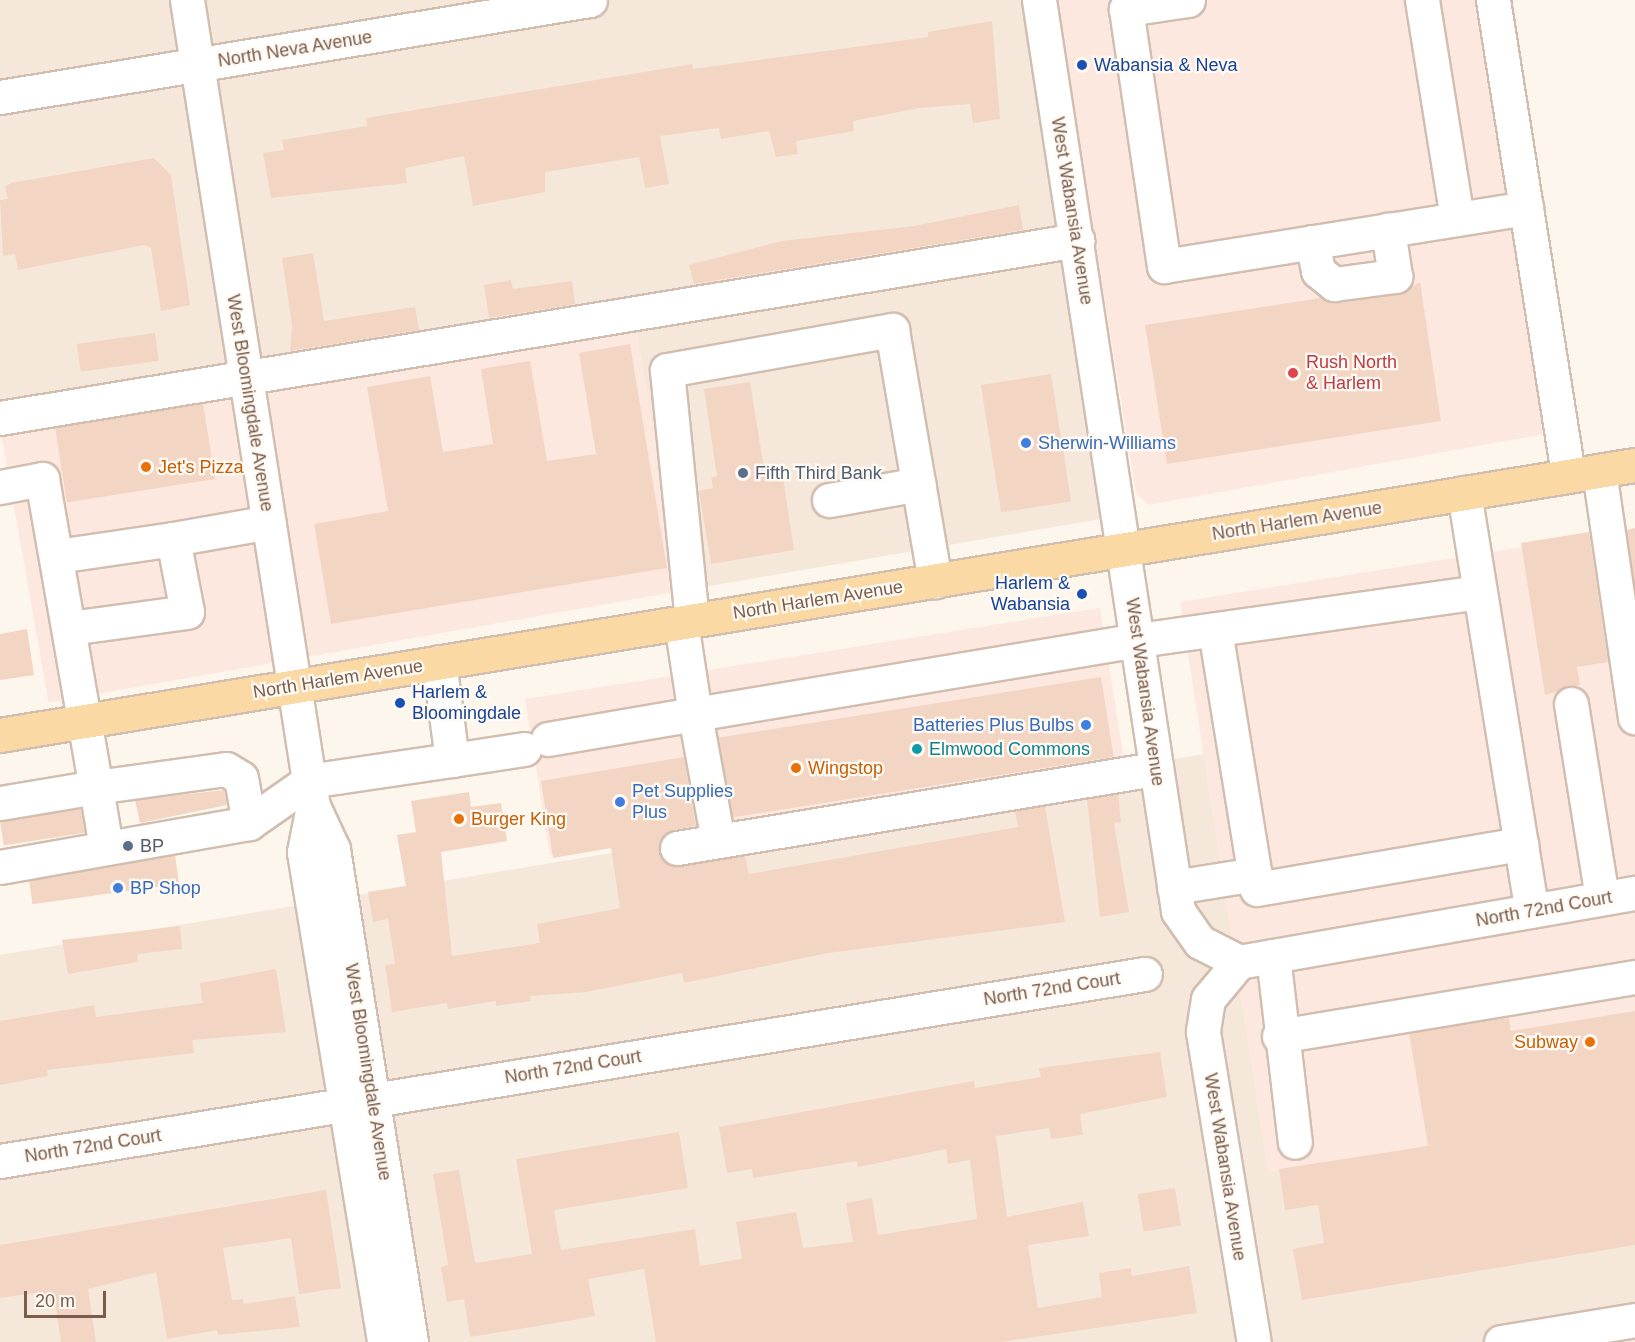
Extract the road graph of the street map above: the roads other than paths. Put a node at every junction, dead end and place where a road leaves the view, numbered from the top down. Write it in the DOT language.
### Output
graph roads {
  1 [pos="187,0"];
  2 [pos="590,0"];
  3 [pos="1039,0"];
  4 [pos="1188,0"];
  5 [pos="1422,0"];
  6 [pos="1493,0"];
  7 [pos="197,64"];
  8 [pos="0,97"];
  9 [pos="1526,208"];
  10 [pos="1457,219"];
  11 [pos="1388,230"];
  12 [pos="1077,240"];
  13 [pos="1312,242"];
  14 [pos="246,378"];
  15 [pos="0,418"];
  16 [pos="1635,465"];
  17 [pos="1583,473"];
  18 [pos="919,484"];
  19 [pos="0,487"];
  20 [pos="1464,493"];
  21 [pos="829,500"];
  22 [pos="269,522"];
  23 [pos="173,540"];
  24 [pos="1124,549"];
  25 [pos="57,556"];
  26 [pos="935,580"];
  27 [pos="1480,592"];
  28 [pos="686,622"];
  29 [pos="70,628"];
  30 [pos="1215,630"];
  31 [pos="1138,640"];
  32 [pos="439,663"];
  33 [pos="295,686"];
  34 [pos="1571,704"];
  35 [pos="695,714"];
  36 [pos="1635,717"];
  37 [pos="87,720"];
  38 [pos="0,735"];
  39 [pos="452,760"];
  40 [pos="1156,769"];
  41 [pos="96,787"];
  42 [pos="311,794"];
  43 [pos="0,803"];
  44 [pos="249,823"];
  45 [pos="718,841"];
  46 [pos="1521,844"];
  47 [pos="106,848"];
  48 [pos="677,848"];
  49 [pos="0,867"];
  50 [pos="1255,874"];
  51 [pos="1174,887"];
  52 [pos="1635,893"];
  53 [pos="1602,898"];
  54 [pos="1533,911"];
  55 [pos="1273,956"];
  56 [pos="1239,962"];
  57 [pos="1145,974"];
  58 [pos="1635,977"];
  59 [pos="1279,1036"];
  60 [pos="358,1102"];
  61 [pos="1295,1142"];
  62 [pos="0,1161"];
  63 [pos="1635,1320"];
  64 [pos="384,1342"];
  65 [pos="411,1342"];
  66 [pos="1254,1342"];
  67 [pos="1501,1342"];
  1 -- 7 [label="street, West Bloomingdale Avenue"];
  2 -- 7 [label="street, North Neva Avenue"];
  3 -- 12 [label="street, West Wabansia Avenue"];
  4 -- 13 [label="street"];
  5 -- 10 [label="street"];
  6 -- 9 [label="street"];
  7 -- 8 [label="street, North Neva Avenue"];
  7 -- 14 [label="street, West Bloomingdale Avenue"];
  9 -- 10 [label="street"];
  9 -- 17 [label="street"];
  10 -- 11 [label="street"];
  11 -- 13 [label="street"];
  11 -- 13 [label="street"];
  12 -- 14 [label="street"];
  12 -- 24 [label="street, West Wabansia Avenue"];
  14 -- 15 [label="street"];
  14 -- 22 [label="street, West Bloomingdale Avenue"];
  16 -- 17 [label="main road, North Harlem Avenue"];
  17 -- 20 [label="main road, North Harlem Avenue"];
  17 -- 36 [label="street"];
  18 -- 21 [label="street"];
  18 -- 26 [label="street"];
  18 -- 28 [label="street"];
  19 -- 25 [label="street"];
  20 -- 24 [label="main road, North Harlem Avenue"];
  20 -- 27 [label="street"];
  22 -- 23 [label="street"];
  22 -- 33 [label="street, West Bloomingdale Avenue"];
  23 -- 25 [label="street"];
  23 -- 29 [label="street"];
  24 -- 26 [label="main road, North Harlem Avenue"];
  24 -- 31 [label="street, West Wabansia Avenue"];
  25 -- 29 [label="street"];
  26 -- 28 [label="main road, North Harlem Avenue"];
  27 -- 30 [label="street"];
  27 -- 46 [label="street"];
  28 -- 32 [label="main road, North Harlem Avenue"];
  28 -- 35 [label="street"];
  29 -- 37 [label="street"];
  30 -- 31 [label="street"];
  30 -- 50 [label="street"];
  31 -- 35 [label="street"];
  31 -- 40 [label="street, West Wabansia Avenue"];
  32 -- 33 [label="main road, North Harlem Avenue"];
  32 -- 39 [label="street"];
  33 -- 37 [label="main road, North Harlem Avenue"];
  33 -- 42 [label="street, West Bloomingdale Avenue"];
  34 -- 53 [label="street"];
  35 -- 39 [label="street"];
  35 -- 45 [label="street"];
  37 -- 38 [label="main road, North Harlem Avenue"];
  37 -- 41 [label="street"];
  39 -- 42 [label="street"];
  40 -- 45 [label="street"];
  40 -- 51 [label="street, West Wabansia Avenue"];
  41 -- 43 [label="street"];
  41 -- 44 [label="street"];
  41 -- 47 [label="street"];
  42 -- 44 [label="street"];
  42 -- 60 [label="street, West Bloomingdale Avenue"];
  44 -- 47 [label="street"];
  45 -- 48 [label="street"];
  46 -- 50 [label="street"];
  46 -- 54 [label="street"];
  47 -- 49 [label="street"];
  50 -- 51 [label="street"];
  51 -- 56 [label="street, West Wabansia Avenue"];
  52 -- 53 [label="street, North 72nd Court"];
  53 -- 54 [label="street, North 72nd Court"];
  54 -- 55 [label="street, North 72nd Court"];
  55 -- 56 [label="street, North 72nd Court"];
  55 -- 59 [label="street"];
  56 -- 66 [label="street, West Wabansia Avenue"];
  57 -- 60 [label="street, North 72nd Court"];
  58 -- 59 [label="street"];
  59 -- 61 [label="street"];
  60 -- 62 [label="street, North 72nd Court"];
  60 -- 64 [label="street, West Bloomingdale Avenue"];
  60 -- 65 [label="street, West Bloomingdale Avenue"];
  63 -- 67 [label="street"];
}
